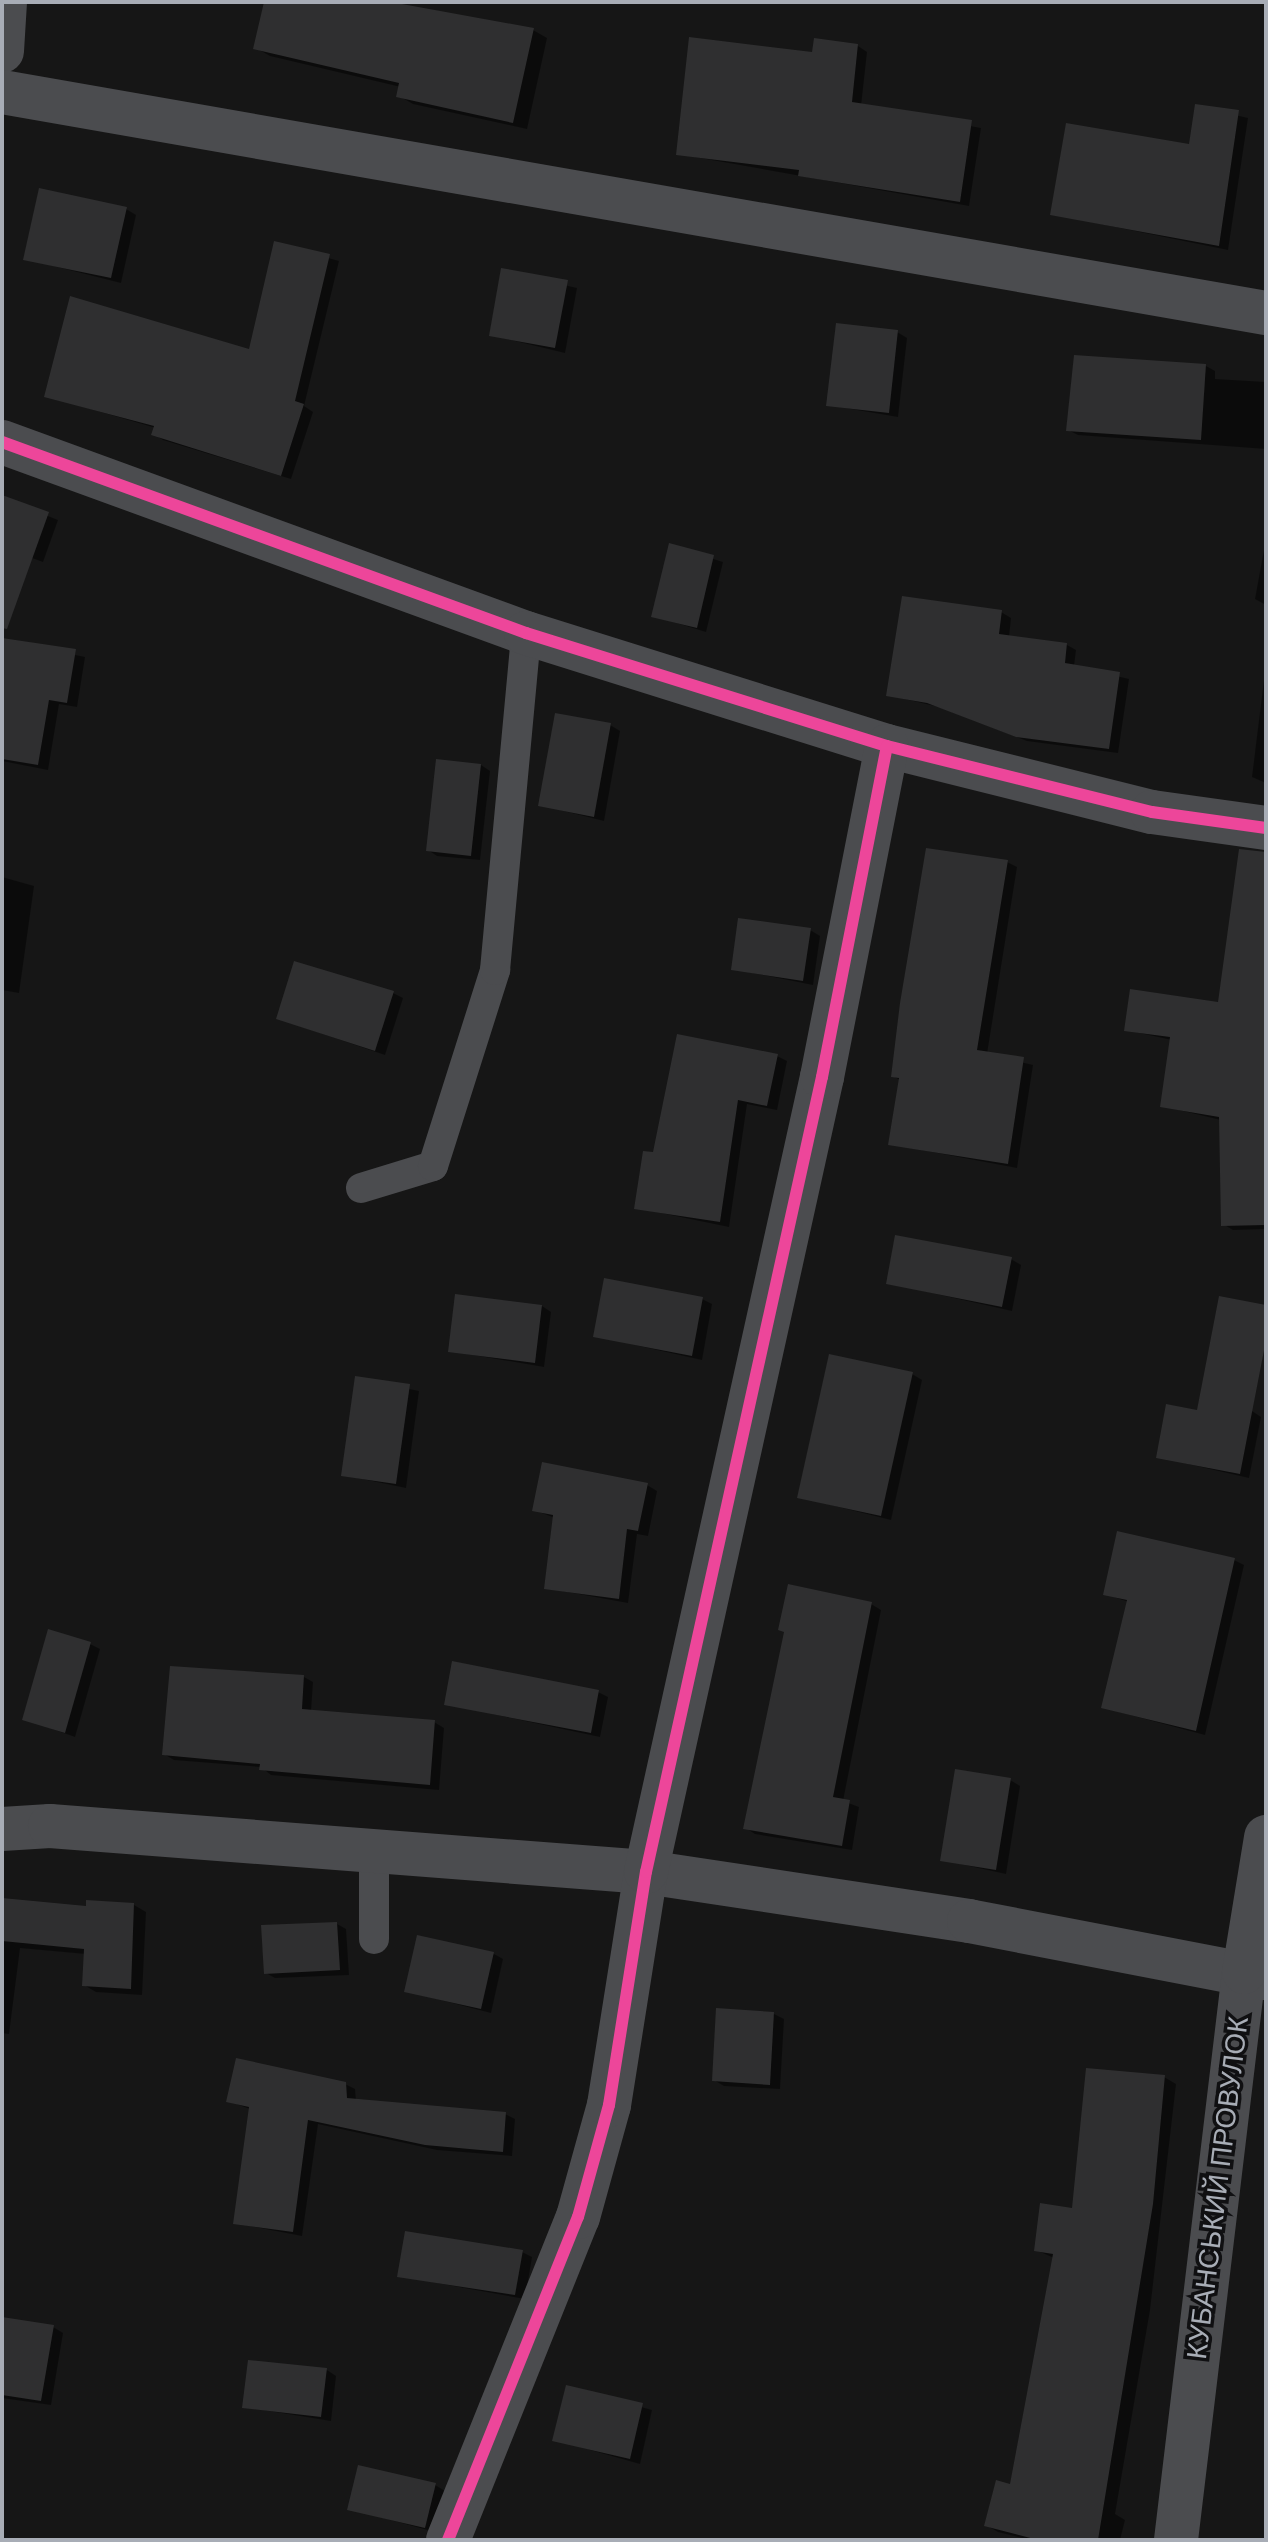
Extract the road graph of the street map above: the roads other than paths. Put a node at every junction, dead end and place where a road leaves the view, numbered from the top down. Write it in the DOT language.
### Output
graph roads {
  1 [pos="5,2"];
  2 [pos="2,51"];
  3 [pos="2,92"];
  4 [pos="1266,313"];
  5 [pos="2,442"];
  6 [pos="526,633"];
  7 [pos="887,746"];
  8 [pos="1266,828"];
  9 [pos="361,1188"];
  10 [pos="2,1829"];
  11 [pos="1266,1837"];
  12 [pos="374,1848"];
  13 [pos="646,1872"];
  14 [pos="374,1939"];
  15 [pos="1255,1975"];
  16 [pos="448,2540"];
  17 [pos="1176,2540"];
  1 -- 2 [label="street"];
  3 -- 4 [label="street"];
  5 -- 6 [label="street"];
  6 -- 7 [label="street"];
  6 -- 9 [label="lane"];
  7 -- 8 [label="street"];
  7 -- 13 [label="street"];
  10 -- 12 [label="street"];
  11 -- 15 [label="street, КУБАНСЬКИЙ ПРОВУЛОК"];
  12 -- 13 [label="street"];
  12 -- 14 [label="lane"];
  13 -- 15 [label="street"];
  13 -- 16 [label="street"];
  15 -- 17 [label="street, КУБАНСЬКИЙ ПРОВУЛОК"];
}
